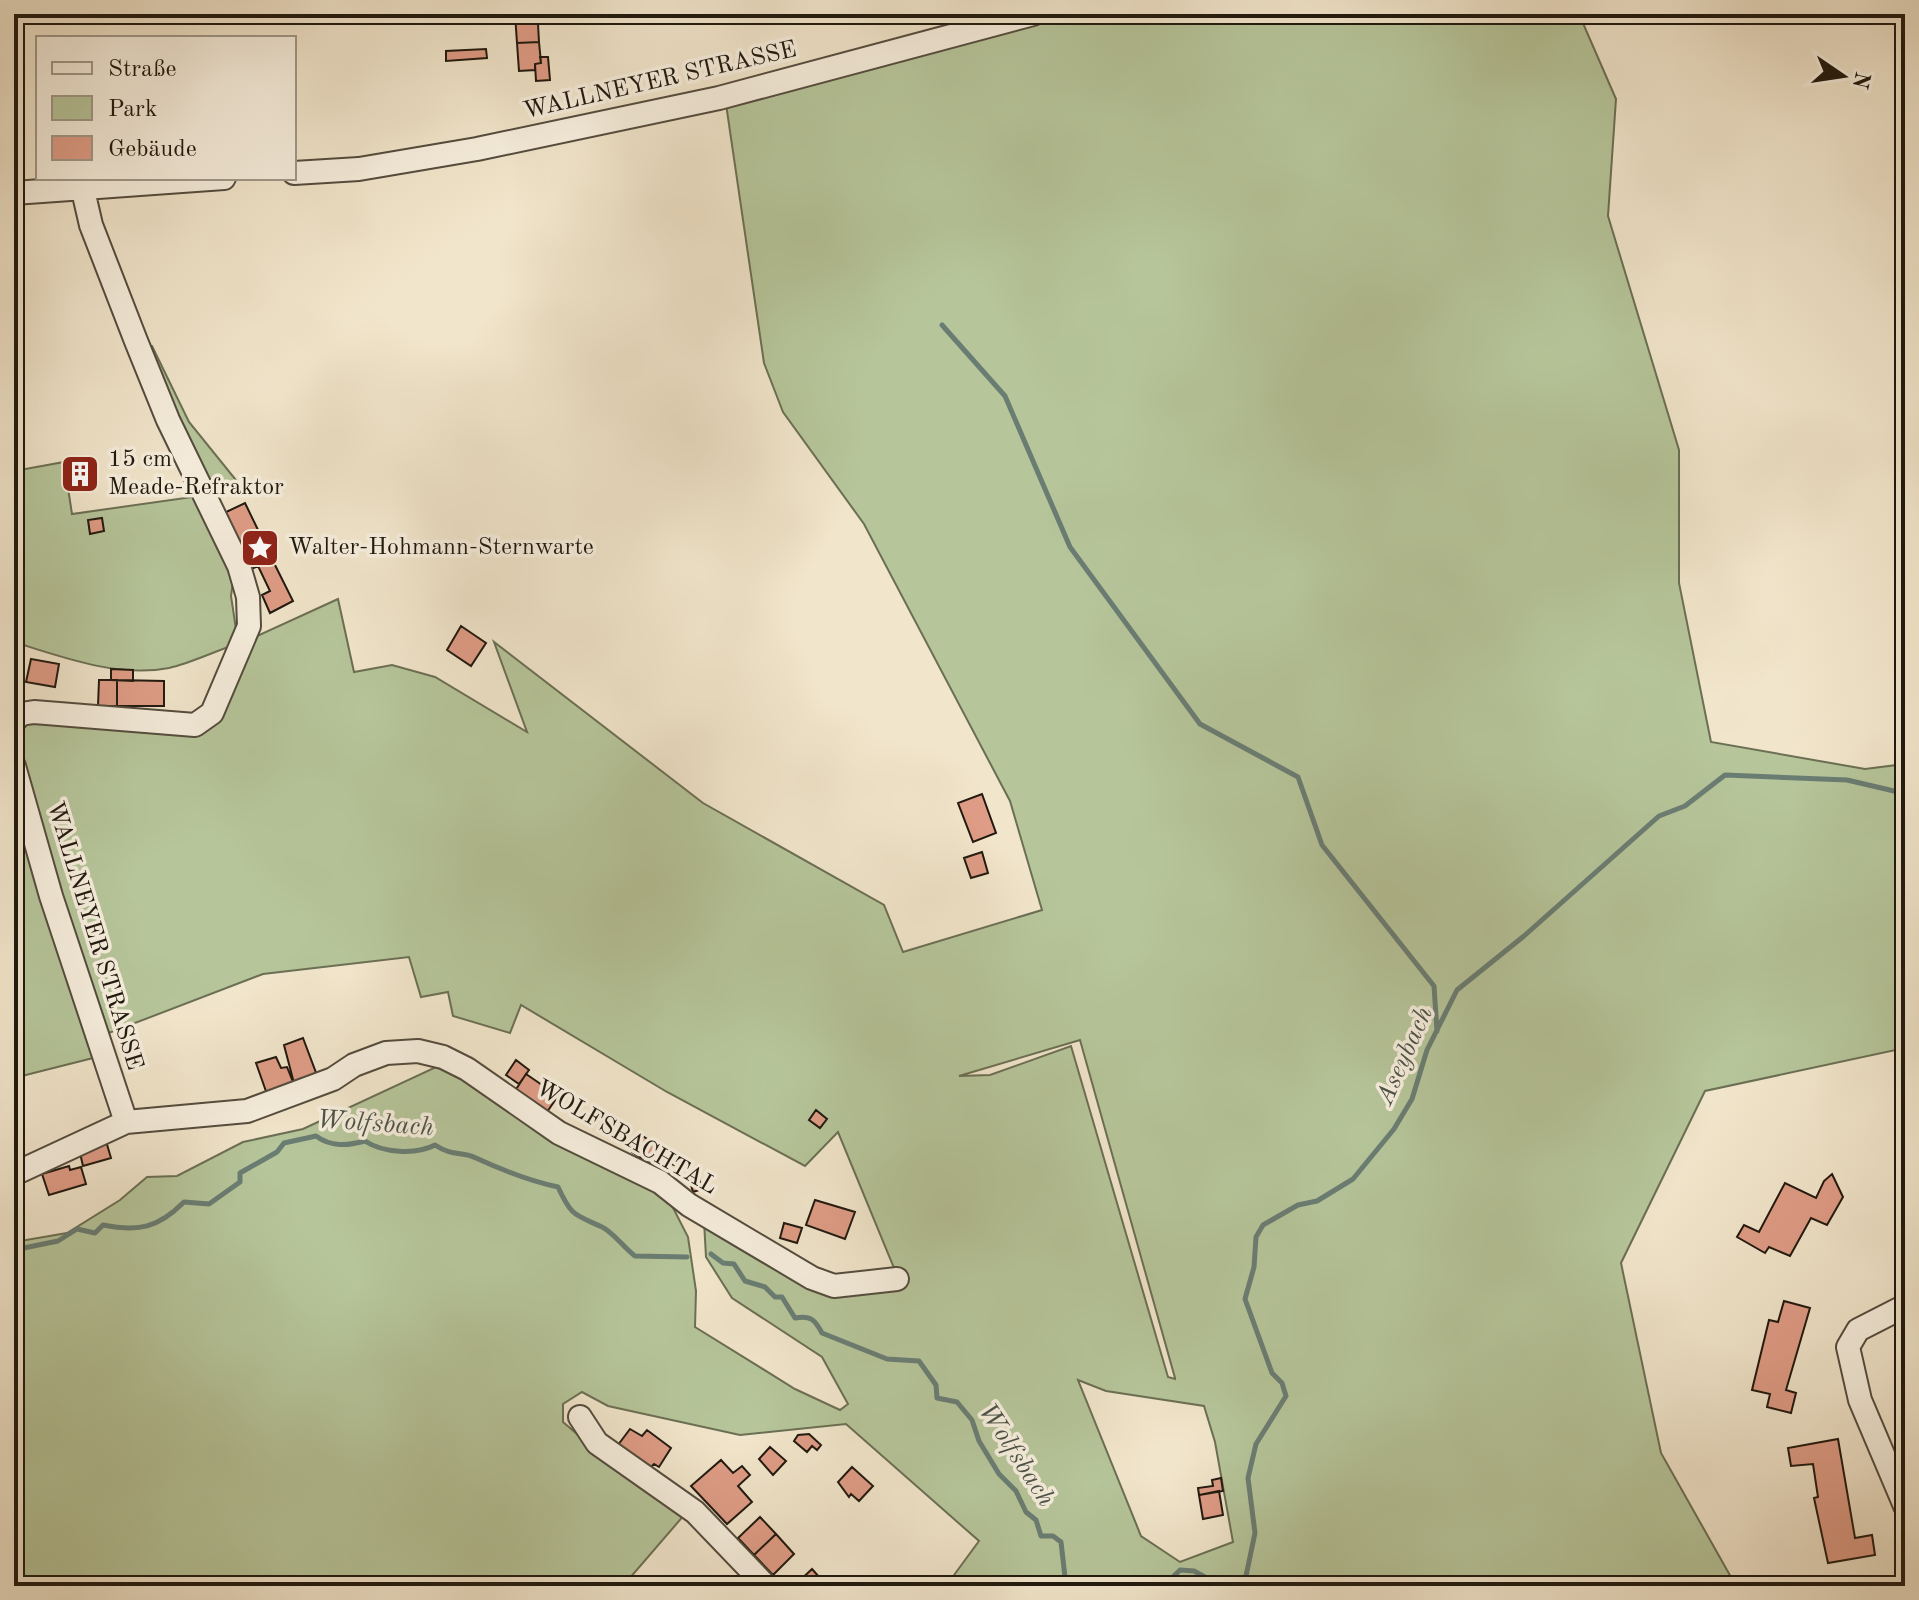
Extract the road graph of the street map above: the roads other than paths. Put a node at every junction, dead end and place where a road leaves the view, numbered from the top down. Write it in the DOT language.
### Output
graph roads {
  1 [pos="1033,14"];
  2 [pos="296,173"];
  3 [pos="188,180"];
  4 [pos="82,186"];
  5 [pos="14,193"];
  6 [pos="14,721"];
  7 [pos="14,766"];
  8 [pos="126,1122"];
  9 [pos="14,1174"];
  10 [pos="897,1279"];
  11 [pos="1905,1306"];
  12 [pos="580,1417"];
  13 [pos="1905,1506"];
  14 [pos="766,1586"];
  1 -- 2 [label="street, WALLNEYER STRASSE"];
  3 -- 4 [label="street"];
  4 -- 5 [label="street"];
  4 -- 6 [label="street"];
  7 -- 8 [label="street, WALLNEYER STRASSE"];
  8 -- 9 [label="street, WOLFSBACHTAL"];
  8 -- 10 [label="street, WOLFSBACHTAL"];
  11 -- 13 [label="street"];
  12 -- 14 [label="street"];
}
